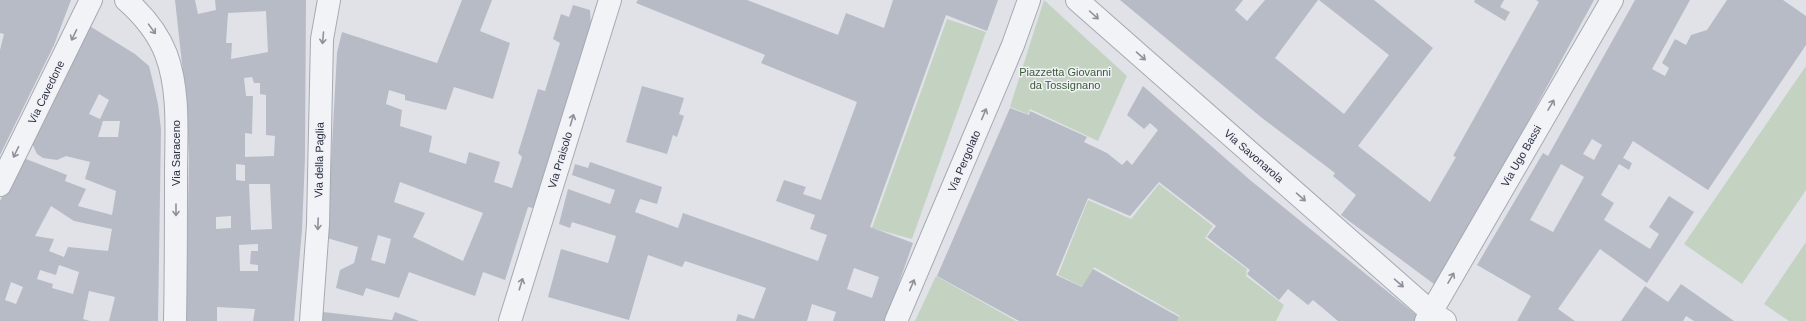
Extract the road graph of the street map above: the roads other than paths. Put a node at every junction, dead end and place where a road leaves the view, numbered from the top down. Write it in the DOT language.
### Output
graph roads {
  1 [pos="91,0"];
  2 [pos="126,0"];
  3 [pos="329,0"];
  4 [pos="610,0"];
  5 [pos="1029,0"];
  6 [pos="1077,0"];
  7 [pos="1612,0"];
  8 [pos="0,185"];
  9 [pos="1434,318"];
  10 [pos="175,321"];
  11 [pos="311,321"];
  12 [pos="510,321"];
  13 [pos="896,321"];
  1 -- 8 [label="street, Via Cavedone, one-way"];
  2 -- 10 [label="street, Via Saraceno, one-way"];
  3 -- 11 [label="street, Via della Paglia, one-way"];
  12 -- 4 [label="street, Via Praisolo, one-way"];
  13 -- 5 [label="street, Via Pergolato, one-way"];
  6 -- 9 [label="street, Via Savonarola, one-way"];
  9 -- 7 [label="street, Via Ugo Bassi, one-way"];
}
